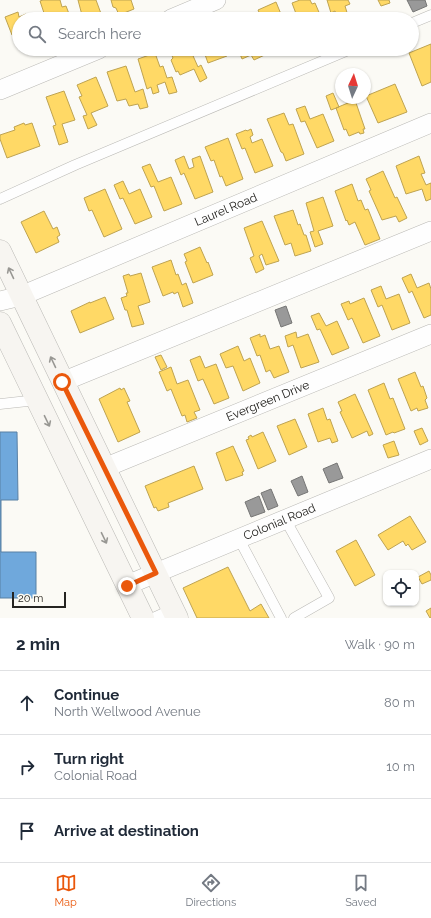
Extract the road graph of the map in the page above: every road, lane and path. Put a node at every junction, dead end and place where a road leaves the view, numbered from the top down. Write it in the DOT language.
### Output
graph roads {
  1 [pos="216,0"];
  2 [pos="188,12"];
  3 [pos="431,16"];
  4 [pos="419,20"];
  5 [pos="82,56"];
  6 [pos="334,56"];
  7 [pos="0,90"];
  8 [pos="431,123"];
  9 [pos="0,199"];
  10 [pos="431,231"];
  11 [pos="0,251"];
  12 [pos="22,296"];
  13 [pos="0,301"];
  14 [pos="0,322"];
  15 [pos="431,334"];
  16 [pos="62,382"];
  17 [pos="37,400"];
  18 [pos="0,404"];
  19 [pos="431,459"];
  20 [pos="104,468"];
  21 [pos="286,519"];
  22 [pos="239,539"];
  23 [pos="156,573"];
  24 [pos="127,586"];
  25 [pos="175,614"];
  26 [pos="143,618"];
  27 [pos="153,618"];
  28 [pos="281,618"];
  29 [pos="294,618"];
  1 -- 2 [label="street"];
  3 -- 4 [label="lane"];
  5 -- 7 [label="street"];
  6 -- 9 [label="lane"];
  8 -- 12 [label="street, Laurel Road"];
  10 -- 16 [label="street"];
  12 -- 11 [label="main road, one-way"];
  12 -- 13 [label="street, Laurel Road"];
  16 -- 12 [label="main road, one-way"];
  14 -- 17 [label="main road"];
  15 -- 20 [label="street, Evergreen Drive"];
  16 -- 20 [label="main road"];
  17 -- 18 [label="lane"];
  17 -- 24 [label="main road, one-way"];
  19 -- 21 [label="street, Colonial Road"];
  20 -- 23 [label="main road"];
  21 -- 22 [label="street, Colonial Road"];
  21 -- 29 [label="lane"];
  22 -- 23 [label="street, Colonial Road"];
  22 -- 28 [label="lane"];
  23 -- 24 [label="street, Colonial Road"];
  23 -- 25 [label="main road"];
  24 -- 26 [label="main road"];
  25 -- 27 [label="lane"];
}
